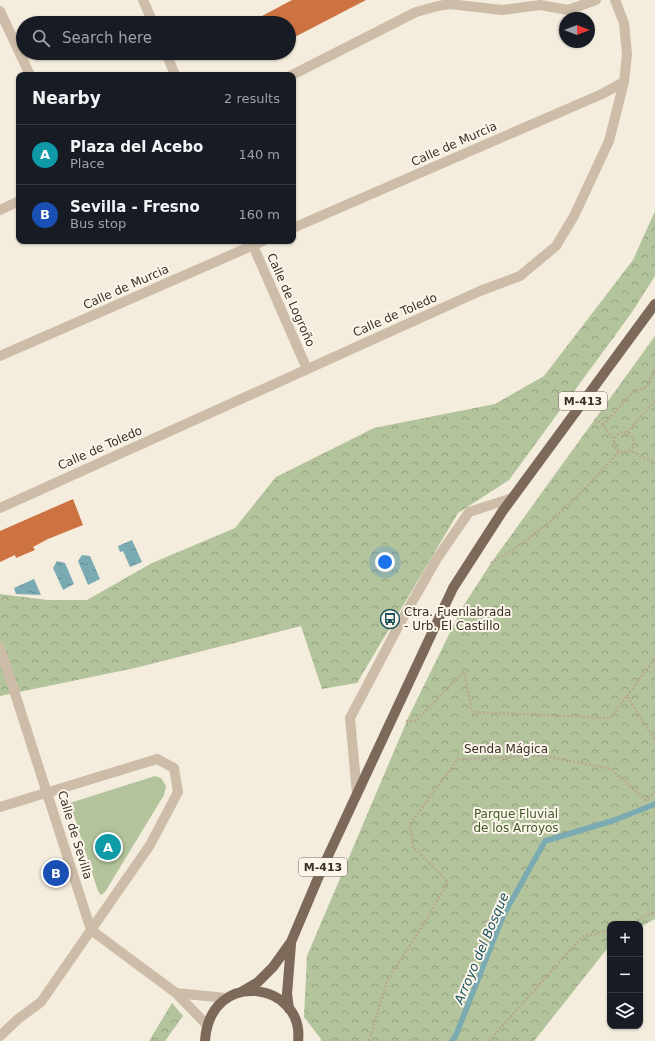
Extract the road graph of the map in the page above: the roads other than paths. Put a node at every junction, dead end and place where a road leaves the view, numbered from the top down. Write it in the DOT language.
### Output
graph roads {
  1 [pos="143,0"];
  2 [pos="596,0"];
  3 [pos="615,0"];
  4 [pos="539,2"];
  5 [pos="0,11"];
  6 [pos="150,16"];
  7 [pos="16,45"];
  8 [pos="23,60"];
  9 [pos="169,60"];
  10 [pos="29,72"];
  11 [pos="174,72"];
  12 [pos="296,73"];
  13 [pos="624,82"];
  14 [pos="16,203"];
  15 [pos="0,210"];
  16 [pos="296,227"];
  17 [pos="250,244"];
  18 [pos="252,244"];
  19 [pos="655,304"];
  20 [pos="0,356"];
  21 [pos="307,369"];
  22 [pos="512,498"];
  23 [pos="0,508"];
  24 [pos="0,647"];
  25 [pos="48,793"];
  26 [pos="357,794"];
  27 [pos="0,807"];
  28 [pos="91,930"];
  29 [pos="291,942"];
  30 [pos="241,992"];
  31 [pos="176,993"];
  32 [pos="226,998"];
  33 [pos="289,1009"];
  34 [pos="207,1025"];
  35 [pos="0,1036"];
  36 [pos="300,1040"];
  37 [pos="205,1041"];
  1 -- 6 [label="street"];
  2 -- 4 [label="street"];
  3 -- 13 [label="street, Calle de Toledo"];
  4 -- 12 [label="street"];
  5 -- 7 [label="street"];
  8 -- 10 [label="street"];
  9 -- 11 [label="street"];
  13 -- 16 [label="street, Calle de Murcia"];
  13 -- 21 [label="street, Calle de Toledo"];
  14 -- 15 [label="street"];
  17 -- 20 [label="street, Calle de Murcia"];
  18 -- 21 [label="street, Calle de Logroño"];
  19 -- 22 [label="main road, M-413"];
  21 -- 23 [label="street, Calle de Toledo"];
  22 -- 26 [label="main road, M-413"];
  22 -- 26 [label="street"];
  24 -- 25 [label="street, Calle de Sevilla"];
  25 -- 27 [label="street"];
  25 -- 28 [label="street, Calle de Sevilla"];
  25 -- 28 [label="street"];
  26 -- 29 [label="main road, M-413"];
  28 -- 31 [label="street"];
  28 -- 35 [label="street"];
  29 -- 30 [label="main road, M-413"];
  29 -- 33 [label="main road, M-413"];
  30 -- 32 [label="main road, M-413"];
  30 -- 33 [label="main road, M-413"];
  31 -- 32 [label="street"];
  31 -- 34 [label="street"];
  32 -- 34 [label="main road, M-413"];
  33 -- 36 [label="main road, M-413"];
  34 -- 37 [label="main road, M-413"];
}
